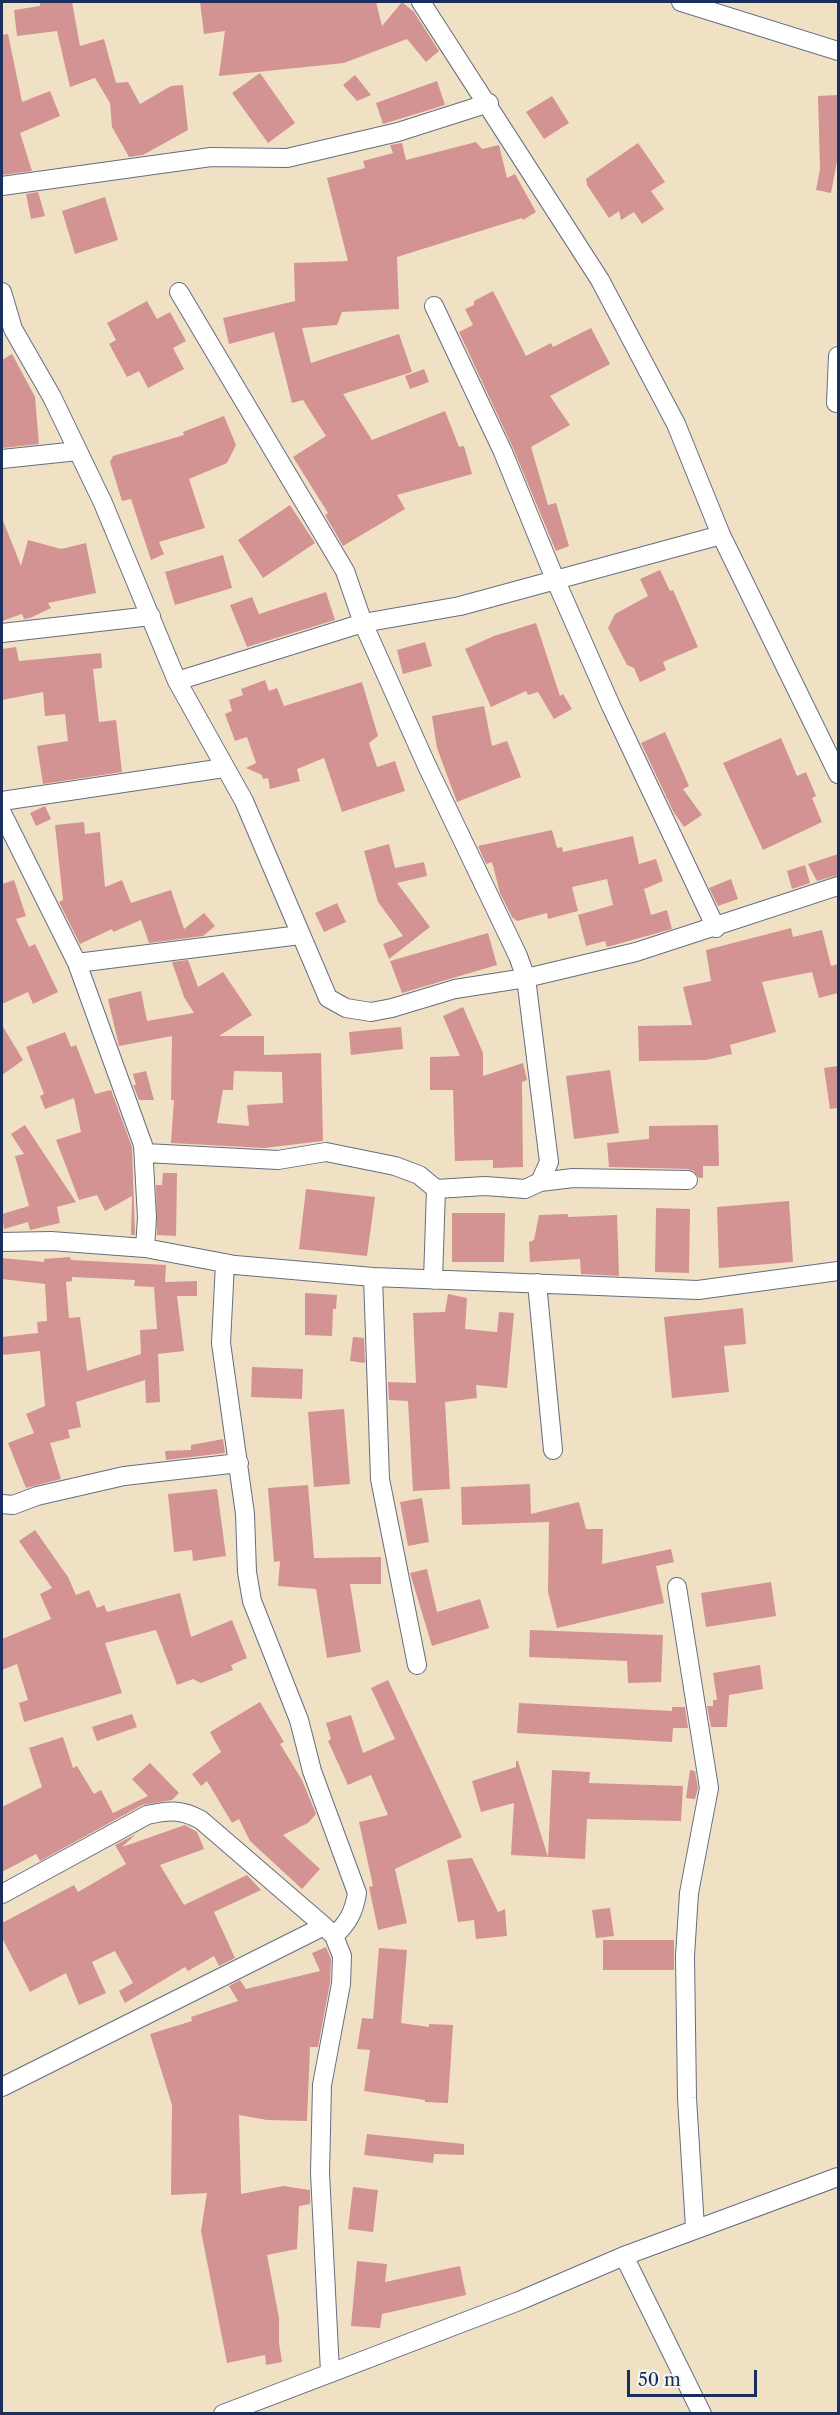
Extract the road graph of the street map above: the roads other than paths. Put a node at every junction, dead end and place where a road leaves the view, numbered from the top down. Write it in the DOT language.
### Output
graph roads {
  1 [pos="421,2"];
  2 [pos="681,2"];
  3 [pos="838,51"];
  4 [pos="489,103"];
  5 [pos="2,186"];
  6 [pos="179,292"];
  7 [pos="2,295"];
  8 [pos="434,306"];
  9 [pos="838,356"];
  10 [pos="836,403"];
  11 [pos="78,451"];
  12 [pos="2,459"];
  13 [pos="721,535"];
  14 [pos="555,579"];
  15 [pos="151,616"];
  16 [pos="363,623"];
  17 [pos="2,633"];
  18 [pos="177,681"];
  19 [pos="224,768"];
  20 [pos="838,774"];
  21 [pos="2,801"];
  22 [pos="2,813"];
  23 [pos="6,835"];
  24 [pos="838,886"];
  25 [pos="716,928"];
  26 [pos="300,935"];
  27 [pos="77,963"];
  28 [pos="526,978"];
  29 [pos="145,1153"];
  30 [pos="688,1180"];
  31 [pos="540,1182"];
  32 [pos="436,1189"];
  33 [pos="2,1242"];
  34 [pos="145,1248"];
  35 [pos="225,1263"];
  36 [pos="838,1271"];
  37 [pos="373,1277"];
  38 [pos="433,1280"];
  39 [pos="537,1283"];
  40 [pos="554,1450"];
  41 [pos="239,1463"];
  42 [pos="2,1504"];
  43 [pos="677,1587"];
  44 [pos="417,1665"];
  45 [pos="2,1894"];
  46 [pos="329,1931"];
  47 [pos="2,2087"];
  48 [pos="838,2177"];
  49 [pos="695,2228"];
  50 [pos="624,2256"];
  51 [pos="330,2372"];
  52 [pos="259,2407"];
  53 [pos="224,2414"];
  54 [pos="702,2414"];
  1 -- 4 [label="street"];
  2 -- 3 [label="street"];
  4 -- 5 [label="street"];
  4 -- 13 [label="street"];
  6 -- 16 [label="street"];
  7 -- 11 [label="street"];
  8 -- 14 [label="street"];
  9 -- 10 [label="street"];
  11 -- 12 [label="street"];
  11 -- 15 [label="street"];
  13 -- 14 [label="street"];
  13 -- 20 [label="street"];
  14 -- 16 [label="street"];
  14 -- 25 [label="street"];
  15 -- 17 [label="street"];
  15 -- 18 [label="street"];
  16 -- 18 [label="street"];
  16 -- 28 [label="street"];
  18 -- 19 [label="street"];
  19 -- 21 [label="street"];
  19 -- 26 [label="street"];
  22 -- 23 [label="street"];
  23 -- 27 [label="street"];
  24 -- 25 [label="street"];
  25 -- 28 [label="street"];
  26 -- 27 [label="street"];
  26 -- 28 [label="street"];
  27 -- 29 [label="street"];
  28 -- 31 [label="street"];
  29 -- 32 [label="street"];
  29 -- 34 [label="street"];
  30 -- 31 [label="street"];
  31 -- 32 [label="street"];
  32 -- 38 [label="street"];
  33 -- 34 [label="street"];
  34 -- 35 [label="street"];
  35 -- 37 [label="street"];
  35 -- 41 [label="street"];
  36 -- 39 [label="street"];
  37 -- 38 [label="street"];
  37 -- 44 [label="street"];
  38 -- 39 [label="street"];
  39 -- 40 [label="street"];
  41 -- 42 [label="street"];
  41 -- 46 [label="street"];
  43 -- 49 [label="street"];
  45 -- 46 [label="street"];
  46 -- 47 [label="street"];
  46 -- 51 [label="street"];
  48 -- 49 [label="street"];
  49 -- 50 [label="street"];
  50 -- 51 [label="street"];
  50 -- 54 [label="street"];
  51 -- 52 [label="street"];
  52 -- 53 [label="street"];
}
